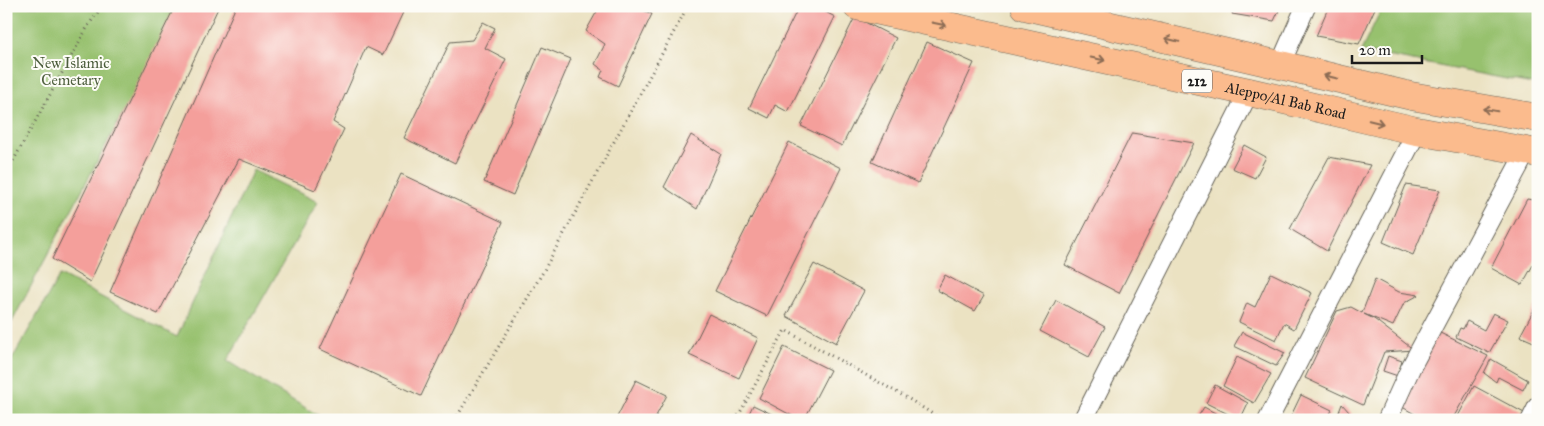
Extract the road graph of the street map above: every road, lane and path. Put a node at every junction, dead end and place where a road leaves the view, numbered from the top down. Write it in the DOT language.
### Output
graph roads {
  1 [pos="102,6"];
  2 [pos="688,6"];
  3 [pos="857,6"];
  4 [pos="1025,6"];
  5 [pos="1306,6"];
  6 [pos="1280,64"];
  7 [pos="1249,92"];
  8 [pos="1538,118"];
  9 [pos="1417,131"];
  10 [pos="1532,152"];
  11 [pos="6,174"];
  12 [pos="1538,406"];
  13 [pos="455,420"];
  14 [pos="736,420"];
  15 [pos="942,420"];
  16 [pos="1084,420"];
  17 [pos="1268,420"];
  18 [pos="1387,420"];
  19 [pos="1531,420"];
  1 -- 11 [label="path"];
  2 -- 13 [label="path"];
  3 -- 7 [label="main road, Aleppo/Al Bab Road / 212, one-way"];
  6 -- 4 [label="main road, 212, one-way"];
  5 -- 6 [label="street"];
  8 -- 6 [label="main road, 212, one-way"];
  7 -- 9 [label="main road, Aleppo/Al Bab Road / 212, one-way"];
  7 -- 16 [label="street"];
  9 -- 10 [label="main road, Aleppo/Al Bab Road / 212"];
  9 -- 17 [label="street"];
  10 -- 18 [label="street"];
  12 -- 19 [label="street"];
  14 -- 15 [label="path"];
}
